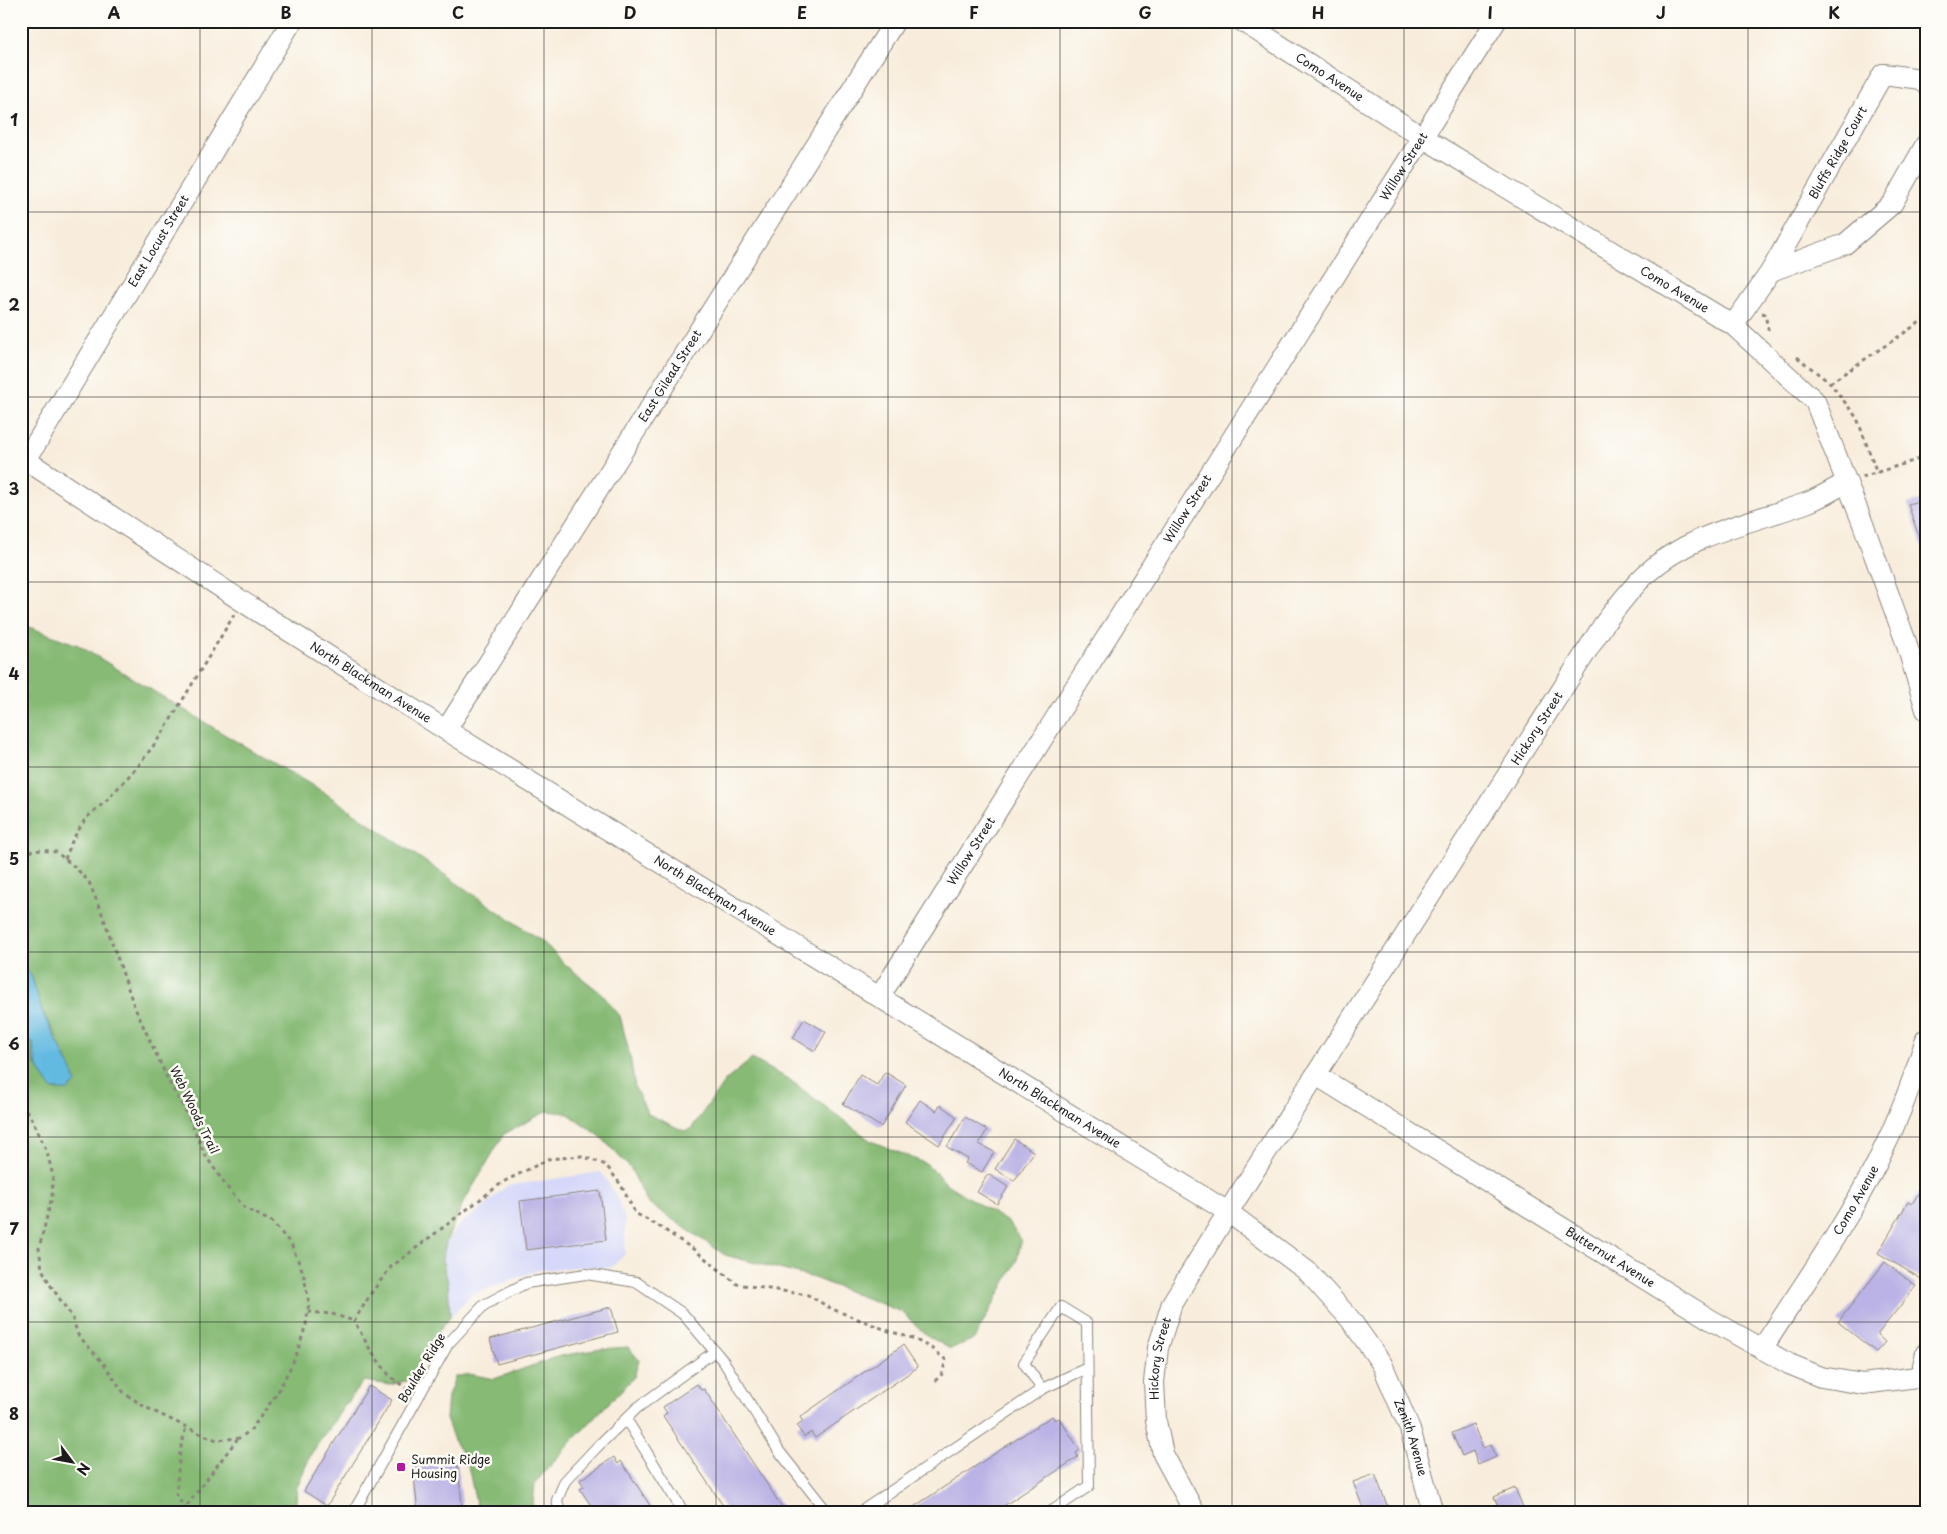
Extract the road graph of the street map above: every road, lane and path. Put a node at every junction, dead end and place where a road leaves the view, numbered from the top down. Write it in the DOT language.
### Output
graph roads {
  1 [pos="292,21"];
  2 [pos="895,21"];
  3 [pos="1242,21"];
  4 [pos="1496,21"];
  5 [pos="1926,86"];
  6 [pos="1422,137"];
  7 [pos="1926,144"];
  8 [pos="1771,271"];
  9 [pos="1926,318"];
  10 [pos="1733,326"];
  11 [pos="1830,382"];
  12 [pos="1926,457"];
  13 [pos="24,458"];
  14 [pos="1847,482"];
  15 [pos="241,601"];
  16 [pos="1926,710"];
  17 [pos="446,730"];
  18 [pos="21,853"];
  19 [pos="65,859"];
  20 [pos="880,996"];
  21 [pos="1926,1039"];
  22 [pos="1316,1075"];
  23 [pos="21,1102"];
  24 [pos="1228,1212"];
  25 [pos="308,1312"];
  26 [pos="354,1321"];
  27 [pos="1762,1348"];
  28 [pos="715,1351"];
  29 [pos="1926,1353"];
  30 [pos="1382,1364"];
  31 [pos="1088,1368"];
  32 [pos="1925,1377"];
  33 [pos="1042,1389"];
  34 [pos="626,1419"];
  35 [pos="186,1426"];
  36 [pos="239,1438"];
  37 [pos="185,1511"];
  38 [pos="353,1513"];
  39 [pos="560,1513"];
  40 [pos="684,1513"];
  41 [pos="828,1513"];
  42 [pos="859,1513"];
  43 [pos="1049,1513"];
  44 [pos="1195,1513"];
  45 [pos="1433,1513"];
  1 -- 13 [label="street, East Locust Street"];
  2 -- 17 [label="street, East Gilead Street"];
  3 -- 6 [label="street, Como Avenue"];
  4 -- 6 [label="street, Willow Street"];
  5 -- 8 [label="street, Bluffs Ridge Court"];
  6 -- 10 [label="street, Como Avenue"];
  6 -- 20 [label="street, Willow Street"];
  7 -- 8 [label="street"];
  8 -- 10 [label="street, Bluffs Ridge Court"];
  9 -- 11 [label="path"];
  10 -- 14 [label="street, Como Avenue"];
  12 -- 14 [label="path"];
  13 -- 15 [label="street, North Blackman Avenue"];
  14 -- 16 [label="street, Como Avenue"];
  14 -- 22 [label="street, Hickory Street"];
  15 -- 17 [label="street, North Blackman Avenue"];
  15 -- 19 [label="path"];
  17 -- 20 [label="street, North Blackman Avenue"];
  18 -- 19 [label="path, Web Woods Trail"];
  19 -- 25 [label="path, Web Woods Trail"];
  20 -- 24 [label="street, North Blackman Avenue"];
  21 -- 27 [label="street, Como Avenue"];
  22 -- 24 [label="street, Hickory Street"];
  22 -- 27 [label="street, Butternut Avenue"];
  23 -- 35 [label="path"];
  24 -- 30 [label="street, North Blackman Avenue"];
  24 -- 44 [label="street, Hickory Street"];
  25 -- 26 [label="path"];
  25 -- 36 [label="path, Web Woods Trail"];
  27 -- 32 [label="street, Butternut Avenue"];
  28 -- 34 [label="lane"];
  28 -- 38 [label="lane, Boulder Ridge"];
  28 -- 41 [label="lane, Boulder Ridge"];
  29 -- 32 [label="street, Butternut Avenue"];
  30 -- 45 [label="street, Zenith Avenue"];
  31 -- 33 [label="lane"];
  31 -- 33 [label="lane"];
  31 -- 43 [label="lane"];
  33 -- 42 [label="lane"];
  34 -- 39 [label="lane"];
  34 -- 40 [label="lane"];
  35 -- 36 [label="path"];
  35 -- 37 [label="path"];
  36 -- 37 [label="path, Web Woods Trail"];
}
